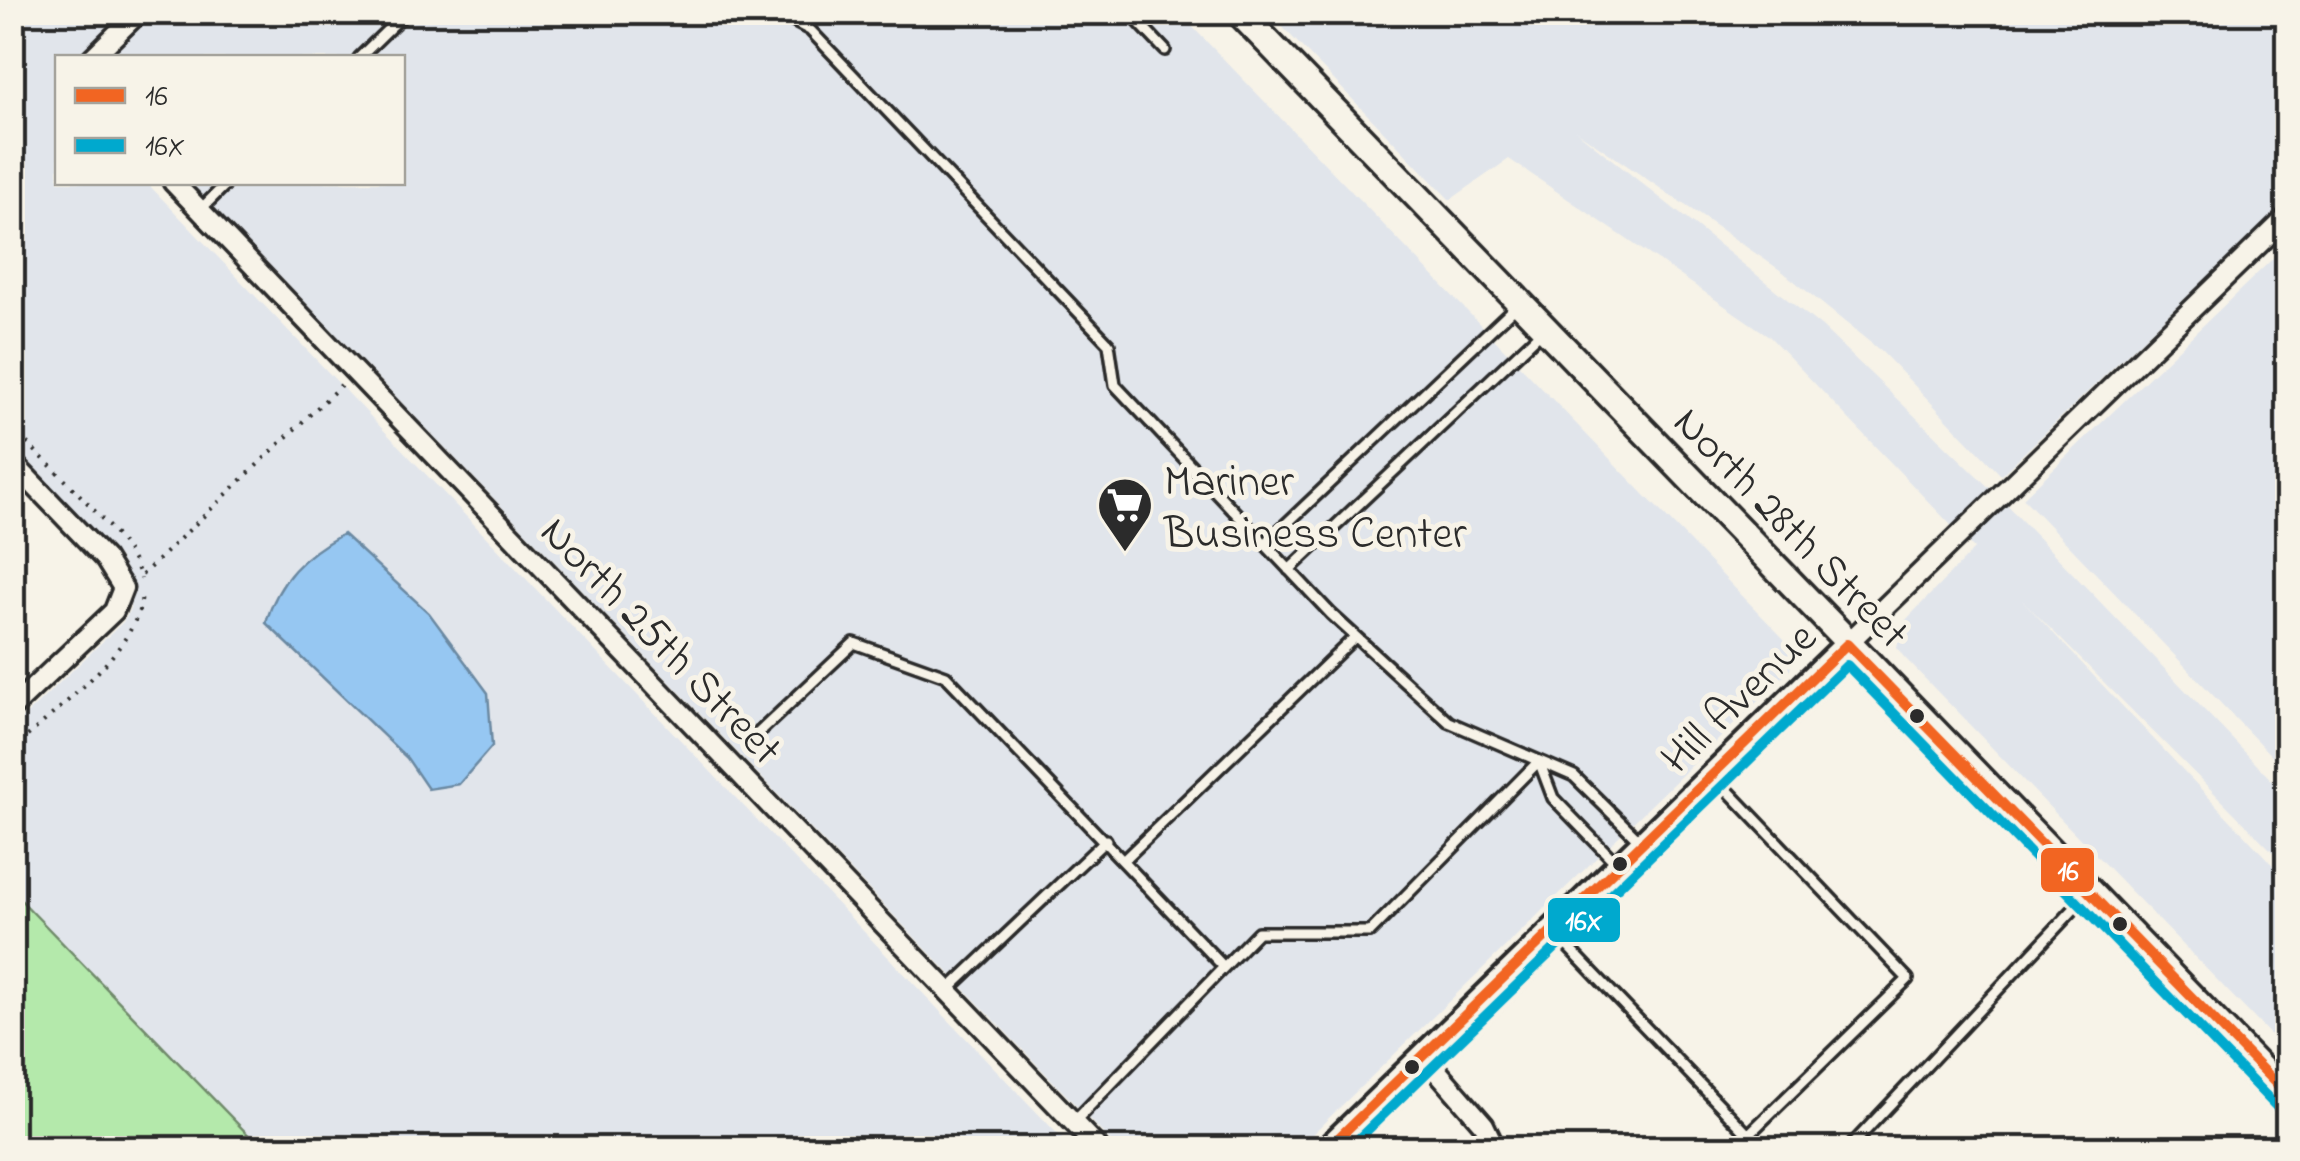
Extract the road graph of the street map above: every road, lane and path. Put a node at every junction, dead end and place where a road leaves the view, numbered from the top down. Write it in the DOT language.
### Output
graph roads {
  1 [pos="139,12"];
  2 [pos="406,12"];
  3 [pos="776,12"];
  4 [pos="1128,12"];
  5 [pos="1240,12"];
  6 [pos="1166,50"];
  7 [pos="95,55"];
  8 [pos="362,55"];
  9 [pos="177,185"];
  10 [pos="225,185"];
  11 [pos="200,210"];
  12 [pos="2288,216"];
  13 [pos="1519,303"];
  14 [pos="1544,329"];
  15 [pos="356,372"];
  16 [pos="12,428"];
  17 [pos="12,462"];
  18 [pos="1265,544"];
  19 [pos="1289,570"];
  20 [pos="141,575"];
  21 [pos="1355,637"];
  22 [pos="1847,644"];
  23 [pos="12,708"];
  24 [pos="752,739"];
  25 [pos="12,750"];
  26 [pos="1539,762"];
  27 [pos="1712,775"];
  28 [pos="1106,840"];
  29 [pos="1643,844"];
  30 [pos="1125,859"];
  31 [pos="1619,866"];
  32 [pos="2090,891"];
  33 [pos="1552,930"];
  34 [pos="1224,966"];
  35 [pos="947,991"];
  36 [pos="1424,1056"];
  37 [pos="2288,1097"];
  38 [pos="1073,1123"];
  39 [pos="1748,1135"];
  40 [pos="1495,1147"];
  41 [pos="1098,1148"];
  42 [pos="1328,1148"];
  43 [pos="1761,1148"];
  44 [pos="1849,1148"];
  1 -- 7 [label="street"];
  2 -- 8 [label="lane"];
  3 -- 18 [label="lane"];
  4 -- 6 [label="lane"];
  5 -- 13 [label="main road, North 28th Street"];
  9 -- 11 [label="street, North 25th Street"];
  10 -- 11 [label="lane"];
  11 -- 15 [label="street, North 25th Street"];
  12 -- 22 [label="street, Hill Avenue"];
  13 -- 14 [label="main road, North 28th Street"];
  13 -- 18 [label="lane"];
  14 -- 19 [label="lane"];
  14 -- 22 [label="main road, North 28th Street"];
  15 -- 20 [label="path"];
  15 -- 35 [label="street, North 25th Street"];
  16 -- 20 [label="path"];
  17 -- 23 [label="street"];
  18 -- 19 [label="lane"];
  19 -- 21 [label="lane"];
  20 -- 25 [label="path"];
  21 -- 26 [label="lane"];
  21 -- 30 [label="lane"];
  22 -- 27 [label="street, Hill Avenue"];
  22 -- 32 [label="main road, North 28th Street"];
  24 -- 28 [label="lane"];
  26 -- 29 [label="lane"];
  26 -- 31 [label="lane"];
  26 -- 34 [label="lane"];
  27 -- 29 [label="street, Hill Avenue"];
  27 -- 39 [label="lane"];
  28 -- 30 [label="lane"];
  28 -- 35 [label="lane"];
  29 -- 31 [label="street, Hill Avenue"];
  30 -- 34 [label="lane"];
  31 -- 33 [label="street, Hill Avenue"];
  32 -- 37 [label="main road, North 28th Street"];
  32 -- 44 [label="lane"];
  33 -- 36 [label="street, Hill Avenue"];
  33 -- 39 [label="lane"];
  34 -- 38 [label="lane"];
  35 -- 38 [label="street, North 25th Street"];
  36 -- 40 [label="street"];
  36 -- 42 [label="street, Hill Avenue"];
  38 -- 41 [label="street, North 25th Street"];
  39 -- 43 [label="lane"];
}
